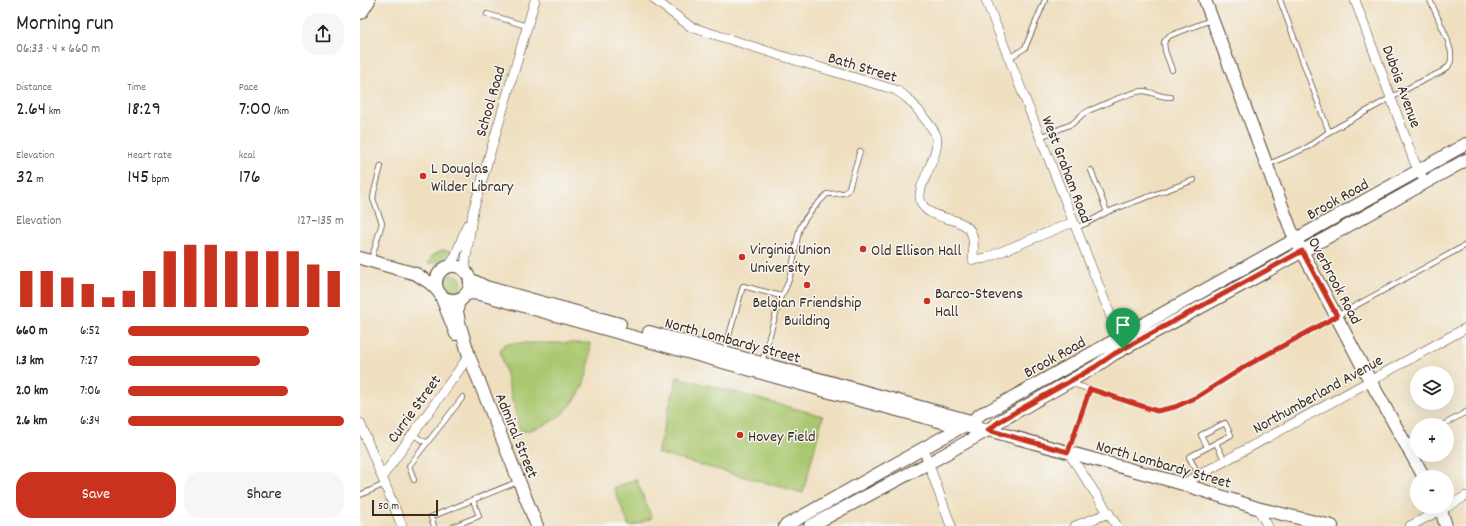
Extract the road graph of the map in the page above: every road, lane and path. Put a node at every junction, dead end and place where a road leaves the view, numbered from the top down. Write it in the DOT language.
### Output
graph roads {
  1 [pos="368,0"];
  2 [pos="535,0"];
  3 [pos="655,0"];
  4 [pos="986,0"];
  5 [pos="1045,0"];
  6 [pos="1205,0"];
  7 [pos="1280,0"];
  8 [pos="1355,0"];
  9 [pos="1430,0"];
  10 [pos="360,11"];
  11 [pos="487,14"];
  12 [pos="1212,19"];
  13 [pos="527,26"];
  14 [pos="1009,58"];
  15 [pos="1172,70"];
  16 [pos="1171,97"];
  17 [pos="1392,97"];
  18 [pos="1329,132"];
  19 [pos="1040,137"];
  20 [pos="1466,144"];
  21 [pos="860,152"];
  22 [pos="1466,160"];
  23 [pos="381,166"];
  24 [pos="1267,166"];
  25 [pos="1090,170"];
  26 [pos="1419,171"];
  27 [pos="1194,180"];
  28 [pos="1425,182"];
  29 [pos="473,211"];
  30 [pos="1107,212"];
  31 [pos="1074,225"];
  32 [pos="1296,239"];
  33 [pos="1466,245"];
  34 [pos="1302,251"];
  35 [pos="364,259"];
  36 [pos="446,268"];
  37 [pos="416,274"];
  38 [pos="469,276"];
  39 [pos="440,293"];
  40 [pos="465,296"];
  41 [pos="781,296"];
  42 [pos="1337,316"];
  43 [pos="1466,328"];
  44 [pos="1121,344"];
  45 [pos="724,353"];
  46 [pos="469,356"];
  47 [pos="761,363"];
  48 [pos="1371,381"];
  49 [pos="1068,383"];
  50 [pos="1090,389"];
  51 [pos="462,397"];
  52 [pos="1466,412"];
  53 [pos="1454,419"];
  54 [pos="360,423"];
  55 [pos="967,424"];
  56 [pos="988,430"];
  57 [pos="412,434"];
  58 [pos="1410,439"];
  59 [pos="427,443"];
  60 [pos="1216,443"];
  61 [pos="1207,447"];
  62 [pos="923,448"];
  63 [pos="1068,452"];
  64 [pos="1225,461"];
  65 [pos="929,463"];
  66 [pos="1199,475"];
  67 [pos="414,480"];
  68 [pos="383,481"];
  69 [pos="519,481"];
  70 [pos="1183,484"];
  71 [pos="360,495"];
  72 [pos="1466,496"];
  73 [pos="473,500"];
  74 [pos="1454,503"];
  75 [pos="1257,508"];
  76 [pos="1109,513"];
  77 [pos="1433,514"];
  78 [pos="1445,514"];
  79 [pos="790,525"];
  80 [pos="402,526"];
  81 [pos="434,526"];
  82 [pos="454,526"];
  83 [pos="537,526"];
  84 [pos="810,526"];
  85 [pos="951,526"];
  86 [pos="1075,526"];
  87 [pos="1117,526"];
  88 [pos="1268,526"];
  89 [pos="1332,526"];
  90 [pos="1410,526"];
  91 [pos="1446,526"];
  1 -- 10 [label="highway"];
  2 -- 13 [label="street, School Road"];
  3 -- 31 [label="street, Bath Street"];
  4 -- 14 [label="street, West Graham Road"];
  5 -- 14 [label="lane"];
  6 -- 12 [label="main road, Overbrook Road"];
  7 -- 18 [label="lane"];
  8 -- 17 [label="street, Dubois Avenue"];
  9 -- 17 [label="lane"];
  11 -- 13 [label="lane"];
  12 -- 15 [label="lane"];
  12 -- 24 [label="main road, Overbrook Road"];
  13 -- 29 [label="street, School Road"];
  14 -- 19 [label="street, West Graham Road"];
  16 -- 19 [label="lane"];
  17 -- 18 [label="lane"];
  17 -- 26 [label="street, Dubois Avenue"];
  18 -- 24 [label="lane"];
  19 -- 31 [label="street, West Graham Road"];
  20 -- 26 [label="main road, Brook Road"];
  21 -- 41 [label="lane"];
  22 -- 28 [label="main road, Brook Road"];
  23 -- 35 [label="lane"];
  24 -- 32 [label="main road, Overbrook Road"];
  25 -- 30 [label="lane"];
  26 -- 28 [label="street, Dubois Avenue"];
  26 -- 32 [label="main road, Brook Road"];
  27 -- 30 [label="lane"];
  28 -- 34 [label="main road, Brook Road"];
  29 -- 36 [label="street, School Road"];
  29 -- 38 [label="street, School Road"];
  30 -- 31 [label="lane"];
  31 -- 44 [label="street, West Graham Road"];
  32 -- 34 [label="main road, Overbrook Road"];
  32 -- 44 [label="main road, Brook Road"];
  33 -- 42 [label="lane"];
  34 -- 42 [label="main road, Overbrook Road"];
  34 -- 44 [label="main road, Brook Road"];
  35 -- 37 [label="main road"];
  36 -- 37 [label="main road"];
  36 -- 38 [label="main road"];
  36 -- 39 [label="main road"];
  37 -- 39 [label="main road"];
  38 -- 40 [label="main road"];
  38 -- 45 [label="main road, North Lombardy Street"];
  39 -- 40 [label="main road"];
  39 -- 46 [label="main road, Admiral Street"];
  40 -- 46 [label="main road, Admiral Street"];
  40 -- 55 [label="main road, North Lombardy Street"];
  41 -- 45 [label="lane"];
  41 -- 47 [label="lane"];
  42 -- 48 [label="main road, Overbrook Road"];
  42 -- 50 [label="lane"];
  43 -- 48 [label="street, Northumberland Avenue"];
  44 -- 49 [label="main road, Brook Road"];
  44 -- 55 [label="main road, Brook Road"];
  45 -- 47 [label="main road, North Lombardy Street"];
  46 -- 57 [label="street, Currie Street"];
  46 -- 69 [label="main road, Admiral Street"];
  47 -- 55 [label="main road, North Lombardy Street"];
  48 -- 58 [label="main road, Overbrook Road"];
  48 -- 64 [label="street, Northumberland Avenue"];
  49 -- 50 [label="lane"];
  49 -- 56 [label="main road, Brook Road"];
  50 -- 63 [label="lane"];
  51 -- 59 [label="lane"];
  52 -- 53 [label="lane"];
  54 -- 68 [label="street"];
  55 -- 56 [label="main road, North Lombardy Street"];
  55 -- 62 [label="main road, Brook Road"];
  56 -- 63 [label="main road, North Lombardy Street"];
  56 -- 65 [label="main road, Brook Road"];
  57 -- 59 [label="lane"];
  57 -- 68 [label="street, Currie Street"];
  59 -- 67 [label="lane"];
  60 -- 61 [label="lane"];
  60 -- 61 [label="lane"];
  60 -- 64 [label="lane"];
  61 -- 66 [label="lane"];
  62 -- 65 [label="street"];
  62 -- 79 [label="main road, Brook Road"];
  63 -- 70 [label="main road, North Lombardy Street"];
  63 -- 76 [label="street"];
  64 -- 66 [label="street, Northumberland Avenue"];
  65 -- 84 [label="main road, Brook Road"];
  65 -- 85 [label="street"];
  66 -- 70 [label="street, Northumberland Avenue"];
  68 -- 71 [label="lane"];
  68 -- 80 [label="street"];
  69 -- 73 [label="lane"];
  69 -- 83 [label="main road, Admiral Street"];
  70 -- 75 [label="main road, North Lombardy Street"];
  72 -- 74 [label="street"];
  73 -- 81 [label="lane"];
  73 -- 82 [label="lane"];
  75 -- 88 [label="street"];
  75 -- 89 [label="main road, North Lombardy Street"];
  76 -- 86 [label="street"];
  76 -- 87 [label="street"];
  77 -- 90 [label="street"];
  78 -- 91 [label="main road"];
}
